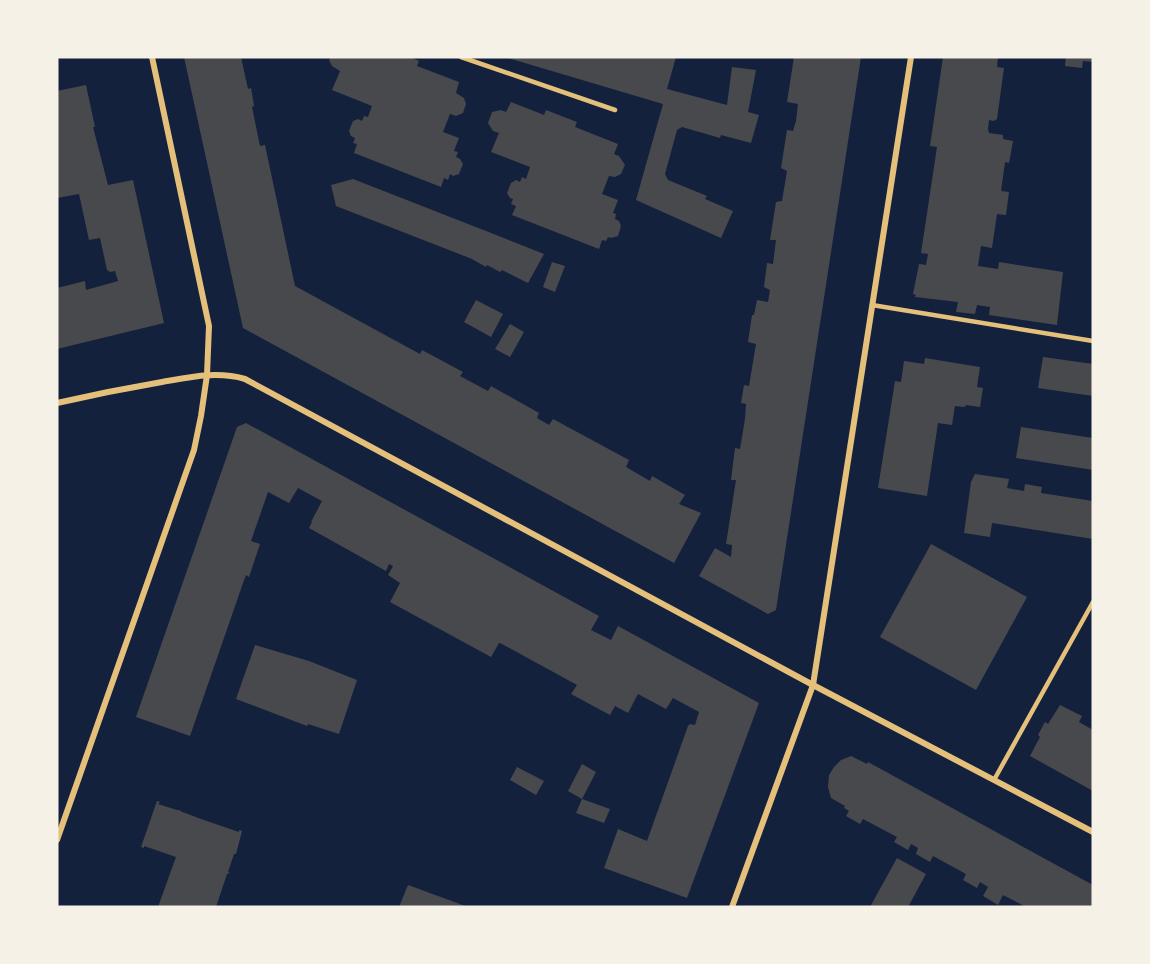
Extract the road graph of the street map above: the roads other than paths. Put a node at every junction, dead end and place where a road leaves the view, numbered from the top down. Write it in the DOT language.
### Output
graph roads {
  1 [pos="152,57"];
  2 [pos="461,57"];
  3 [pos="911,57"];
  4 [pos="615,110"];
  5 [pos="872,305"];
  6 [pos="1093,341"];
  7 [pos="207,375"];
  8 [pos="57,403"];
  9 [pos="1093,602"];
  10 [pos="813,685"];
  11 [pos="994,780"];
  12 [pos="1093,832"];
  13 [pos="57,840"];
  14 [pos="732,907"];
  1 -- 7 [label="street"];
  2 -- 4 [label="lane"];
  3 -- 5 [label="street"];
  5 -- 6 [label="lane"];
  5 -- 10 [label="street"];
  7 -- 8 [label="street"];
  7 -- 10 [label="street"];
  7 -- 13 [label="street"];
  9 -- 11 [label="lane"];
  10 -- 11 [label="street"];
  10 -- 14 [label="street"];
  11 -- 12 [label="street"];
}
